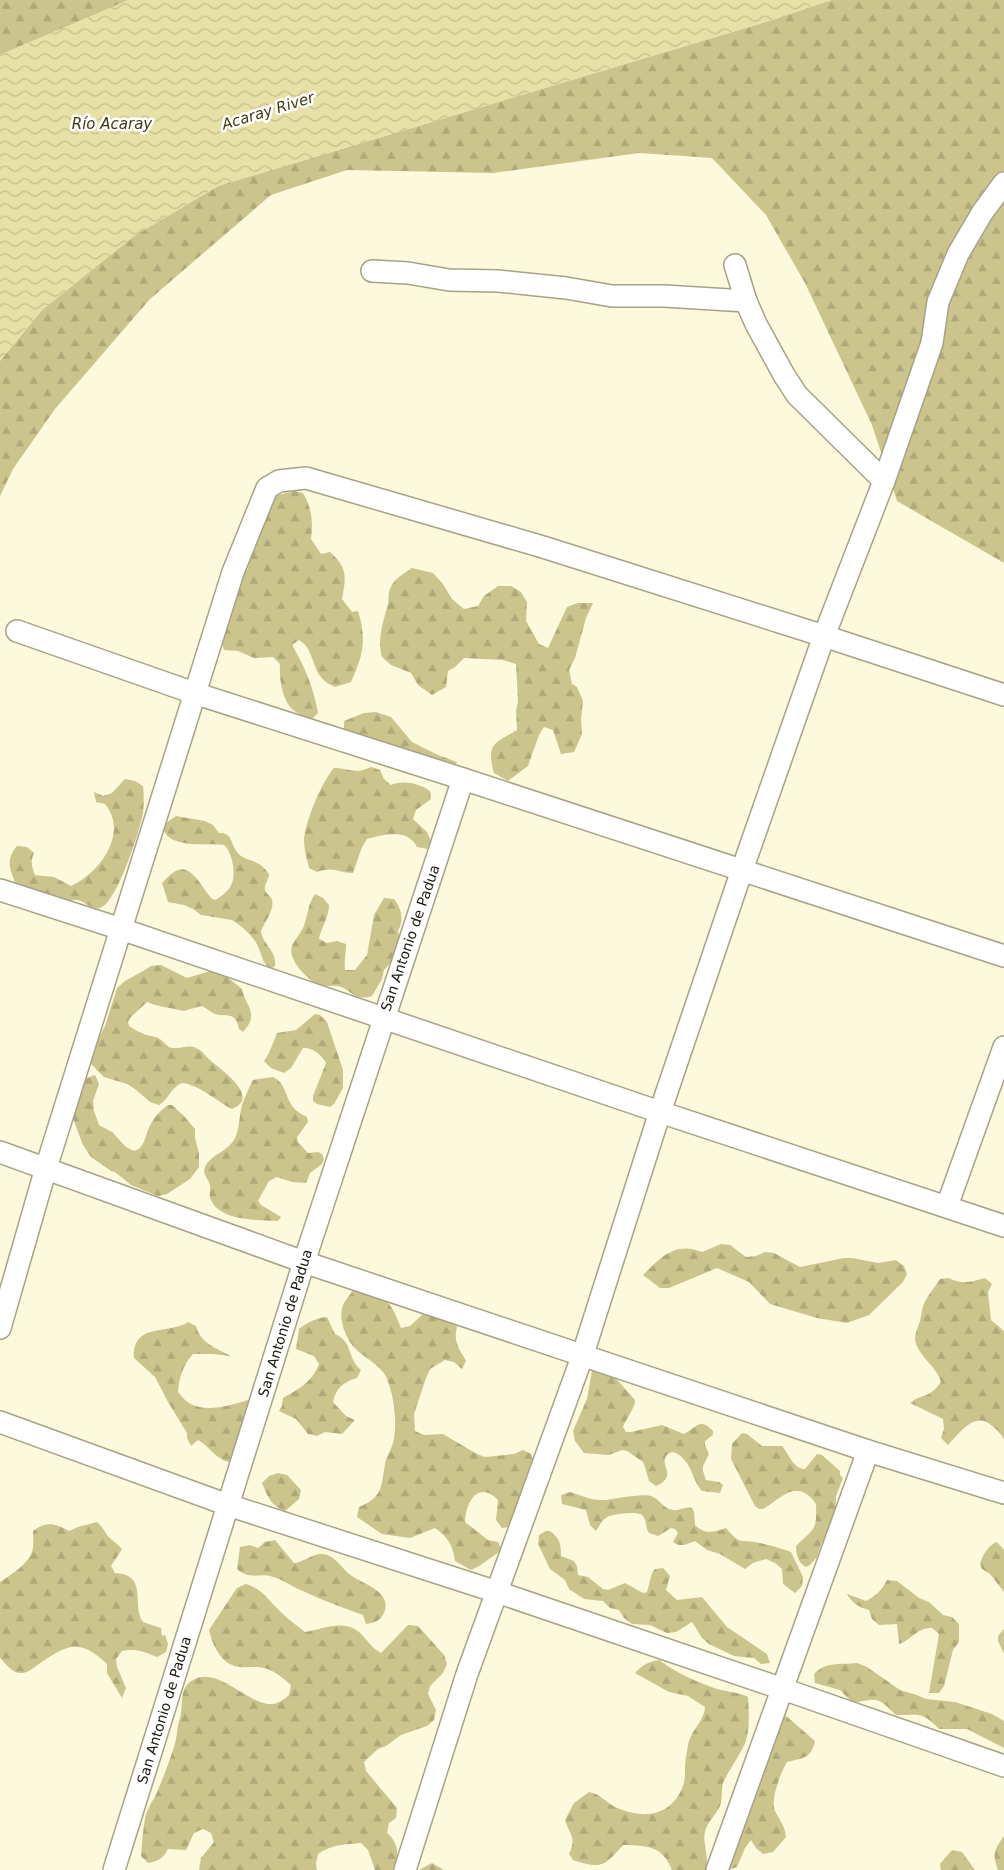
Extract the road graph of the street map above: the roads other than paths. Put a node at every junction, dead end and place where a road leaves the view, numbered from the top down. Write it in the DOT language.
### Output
graph roads {
  1 [pos="1004,183"];
  2 [pos="735,265"];
  3 [pos="372,271"];
  4 [pos="746,301"];
  5 [pos="884,481"];
  6 [pos="18,631"];
  7 [pos="824,636"];
  8 [pos="194,693"];
  9 [pos="1004,695"];
  10 [pos="463,779"];
  11 [pos="742,870"];
  12 [pos="0,890"];
  13 [pos="121,929"];
  14 [pos="1004,956"];
  15 [pos="383,1018"];
  16 [pos="1004,1047"];
  17 [pos="660,1112"];
  18 [pos="0,1152"];
  19 [pos="46,1168"];
  20 [pos="946,1206"];
  21 [pos="1004,1226"];
  22 [pos="304,1262"];
  23 [pos="0,1328"];
  24 [pos="582,1357"];
  25 [pos="0,1422"];
  26 [pos="868,1451"];
  27 [pos="1004,1493"];
  28 [pos="228,1504"];
  29 [pos="497,1592"];
  30 [pos="783,1689"];
  31 [pos="1004,1766"];
  32 [pos="114,1870"];
  33 [pos="406,1870"];
  34 [pos="717,1870"];
  1 -- 5 [label="street"];
  2 -- 4 [label="street"];
  3 -- 4 [label="street"];
  4 -- 5 [label="street"];
  5 -- 7 [label="street"];
  6 -- 8 [label="street"];
  7 -- 8 [label="street"];
  7 -- 9 [label="street"];
  7 -- 11 [label="street"];
  8 -- 10 [label="street"];
  8 -- 13 [label="street"];
  10 -- 11 [label="street"];
  10 -- 15 [label="street, San Antonio de Padua"];
  11 -- 14 [label="street"];
  11 -- 17 [label="street"];
  12 -- 13 [label="street"];
  13 -- 15 [label="street"];
  13 -- 19 [label="street"];
  15 -- 17 [label="street"];
  15 -- 22 [label="street, San Antonio de Padua"];
  16 -- 20 [label="street"];
  17 -- 20 [label="street"];
  17 -- 24 [label="street"];
  18 -- 19 [label="street"];
  19 -- 22 [label="street"];
  19 -- 23 [label="street"];
  20 -- 21 [label="street"];
  22 -- 24 [label="street"];
  22 -- 28 [label="street, San Antonio de Padua"];
  24 -- 26 [label="street"];
  24 -- 29 [label="street"];
  25 -- 28 [label="street"];
  26 -- 27 [label="street"];
  26 -- 30 [label="street"];
  28 -- 29 [label="street"];
  28 -- 32 [label="street, San Antonio de Padua"];
  29 -- 30 [label="street"];
  29 -- 33 [label="street"];
  30 -- 31 [label="street"];
  30 -- 34 [label="street"];
}
